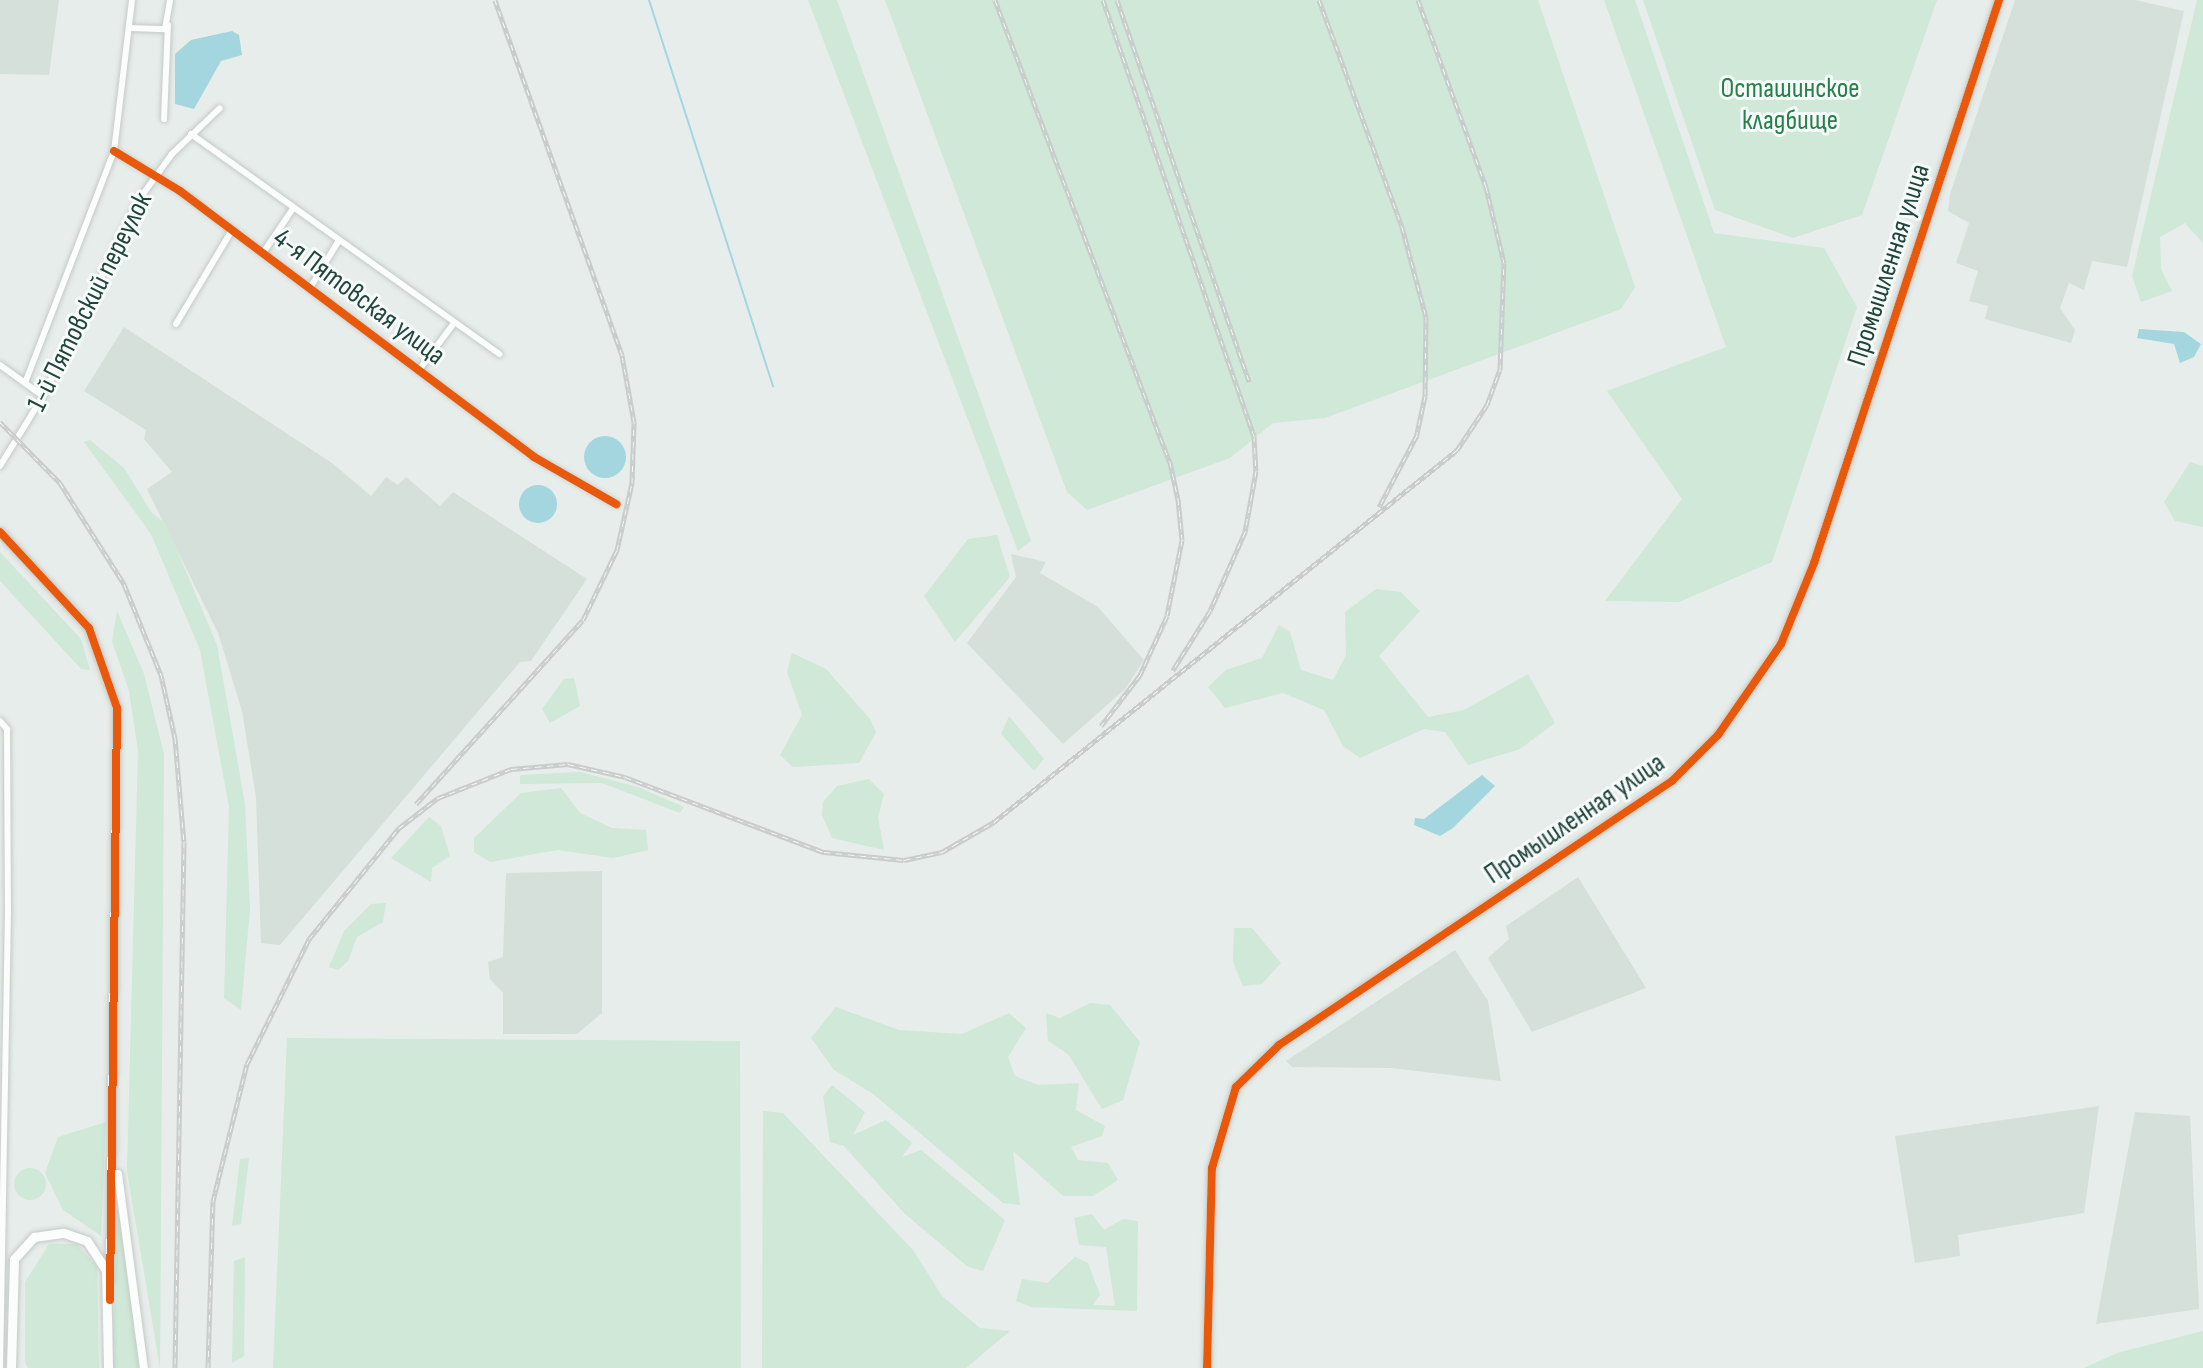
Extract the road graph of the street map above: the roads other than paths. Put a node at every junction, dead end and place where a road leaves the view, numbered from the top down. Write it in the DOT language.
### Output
graph roads {
  1 [pos="132,0"];
  2 [pos="170,0"];
  3 [pos="1999,0"];
  4 [pos="168,25"];
  5 [pos="131,28"];
  6 [pos="220,108"];
  7 [pos="164,119"];
  8 [pos="191,134"];
  9 [pos="114,151"];
  10 [pos="153,179"];
  11 [pos="292,210"];
  12 [pos="232,230"];
  13 [pos="338,242"];
  14 [pos="263,253"];
  15 [pos="310,288"];
  16 [pos="454,323"];
  17 [pos="176,324"];
  18 [pos="499,354"];
  19 [pos="0,365"];
  20 [pos="419,370"];
  21 [pos="25,383"];
  22 [pos="43,396"];
  23 [pos="0,466"];
  24 [pos="616,504"];
  25 [pos="0,532"];
  26 [pos="0,721"];
  27 [pos="4,979"];
  28 [pos="115,1133"];
  29 [pos="110,1300"];
  30 [pos="0,1368"];
  31 [pos="11,1368"];
  32 [pos="108,1368"];
  33 [pos="144,1368"];
  34 [pos="1207,1368"];
  1 -- 5 [label="street"];
  2 -- 4 [label="street"];
  3 -- 34 [label="street, Промышленная улица"];
  4 -- 5 [label="street"];
  4 -- 7 [label="street"];
  5 -- 9 [label="street"];
  6 -- 8 [label="street, 1-й Пятовский переулок"];
  8 -- 10 [label="street, 1-й Пятовский переулок"];
  8 -- 11 [label="street"];
  9 -- 10 [label="street, 4-я Пятовская улица"];
  9 -- 21 [label="street"];
  10 -- 12 [label="street, 4-я Пятовская улица"];
  10 -- 22 [label="street, 1-й Пятовский переулок"];
  11 -- 13 [label="street"];
  11 -- 14 [label="street"];
  12 -- 14 [label="street, 4-я Пятовская улица"];
  12 -- 17 [label="street"];
  13 -- 15 [label="street"];
  13 -- 16 [label="street"];
  14 -- 15 [label="street, 4-я Пятовская улица"];
  15 -- 20 [label="street, 4-я Пятовская улица"];
  16 -- 18 [label="street"];
  16 -- 20 [label="street"];
  19 -- 21 [label="street"];
  20 -- 24 [label="street, 4-я Пятовская улица"];
  21 -- 22 [label="street"];
  22 -- 23 [label="street, 1-й Пятовский переулок"];
  25 -- 28 [label="street"];
  26 -- 27 [label="street"];
  27 -- 30 [label="street"];
  28 -- 29 [label="street"];
  28 -- 33 [label="street"];
  29 -- 31 [label="main road"];
  29 -- 32 [label="main road"];
}
